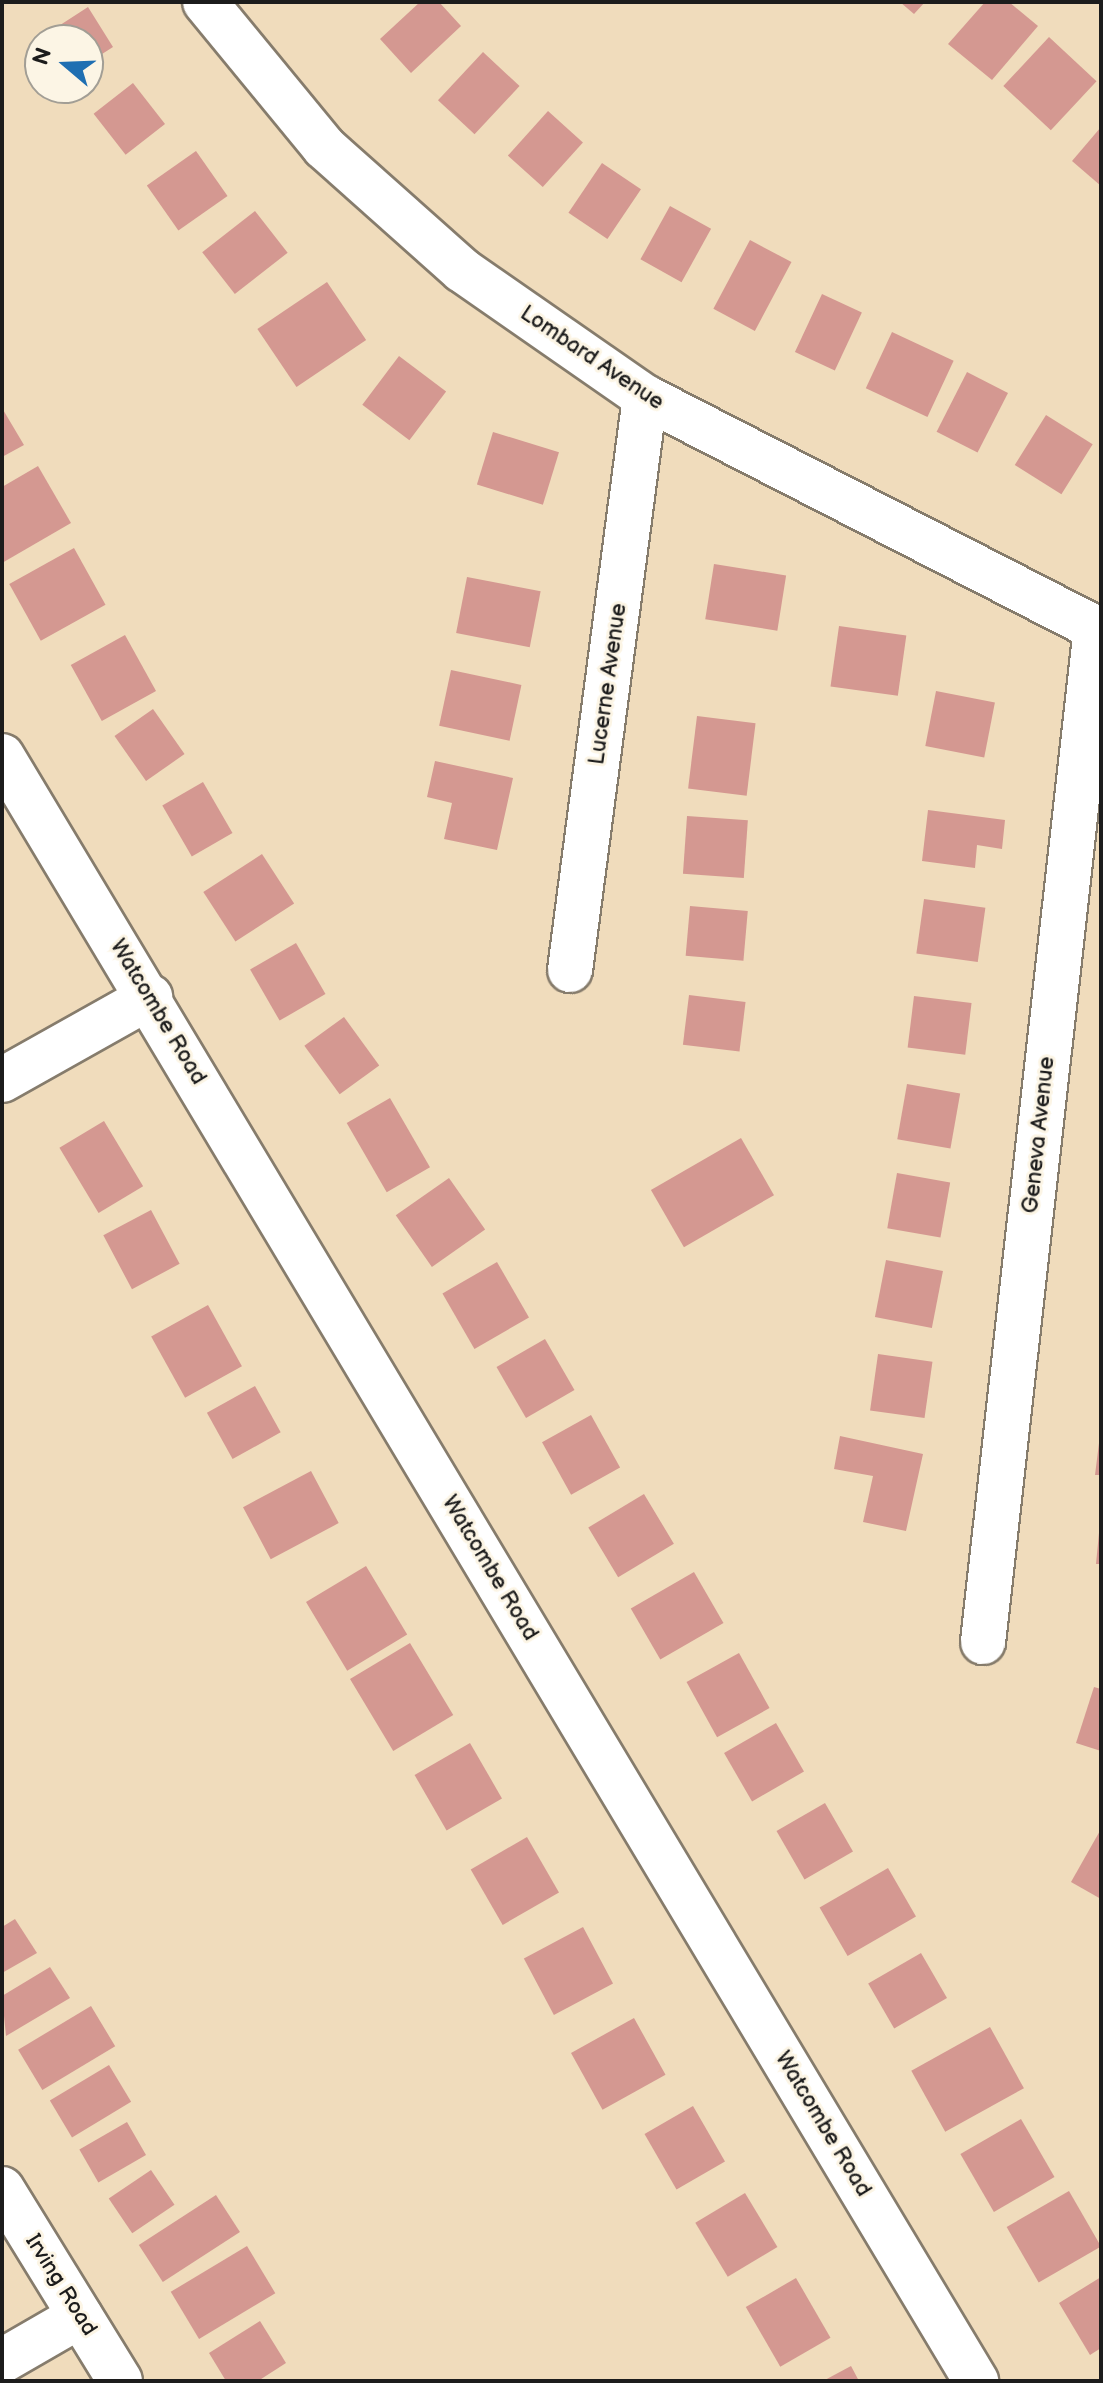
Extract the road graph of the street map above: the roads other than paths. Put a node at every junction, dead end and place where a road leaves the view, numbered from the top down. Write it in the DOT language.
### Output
graph roads {
  1 [pos="205,2"];
  2 [pos="645,397"];
  3 [pos="1098,629"];
  4 [pos="2,756"];
  5 [pos="570,970"];
  6 [pos="150,997"];
  7 [pos="2,1080"];
  8 [pos="983,1642"];
  9 [pos="2,2189"];
  10 [pos="80,2316"];
  11 [pos="2,2361"];
  12 [pos="120,2381"];
  13 [pos="976,2381"];
  1 -- 2 [label="street, Lombard Avenue"];
  2 -- 3 [label="street, Lombard Avenue"];
  2 -- 5 [label="street, Lucerne Avenue"];
  3 -- 8 [label="street, Geneva Avenue"];
  4 -- 6 [label="street, Watcombe Road"];
  6 -- 7 [label="street"];
  6 -- 13 [label="street, Watcombe Road"];
  9 -- 10 [label="street, Irving Road"];
  10 -- 11 [label="street"];
  10 -- 12 [label="street, Irving Road"];
}
